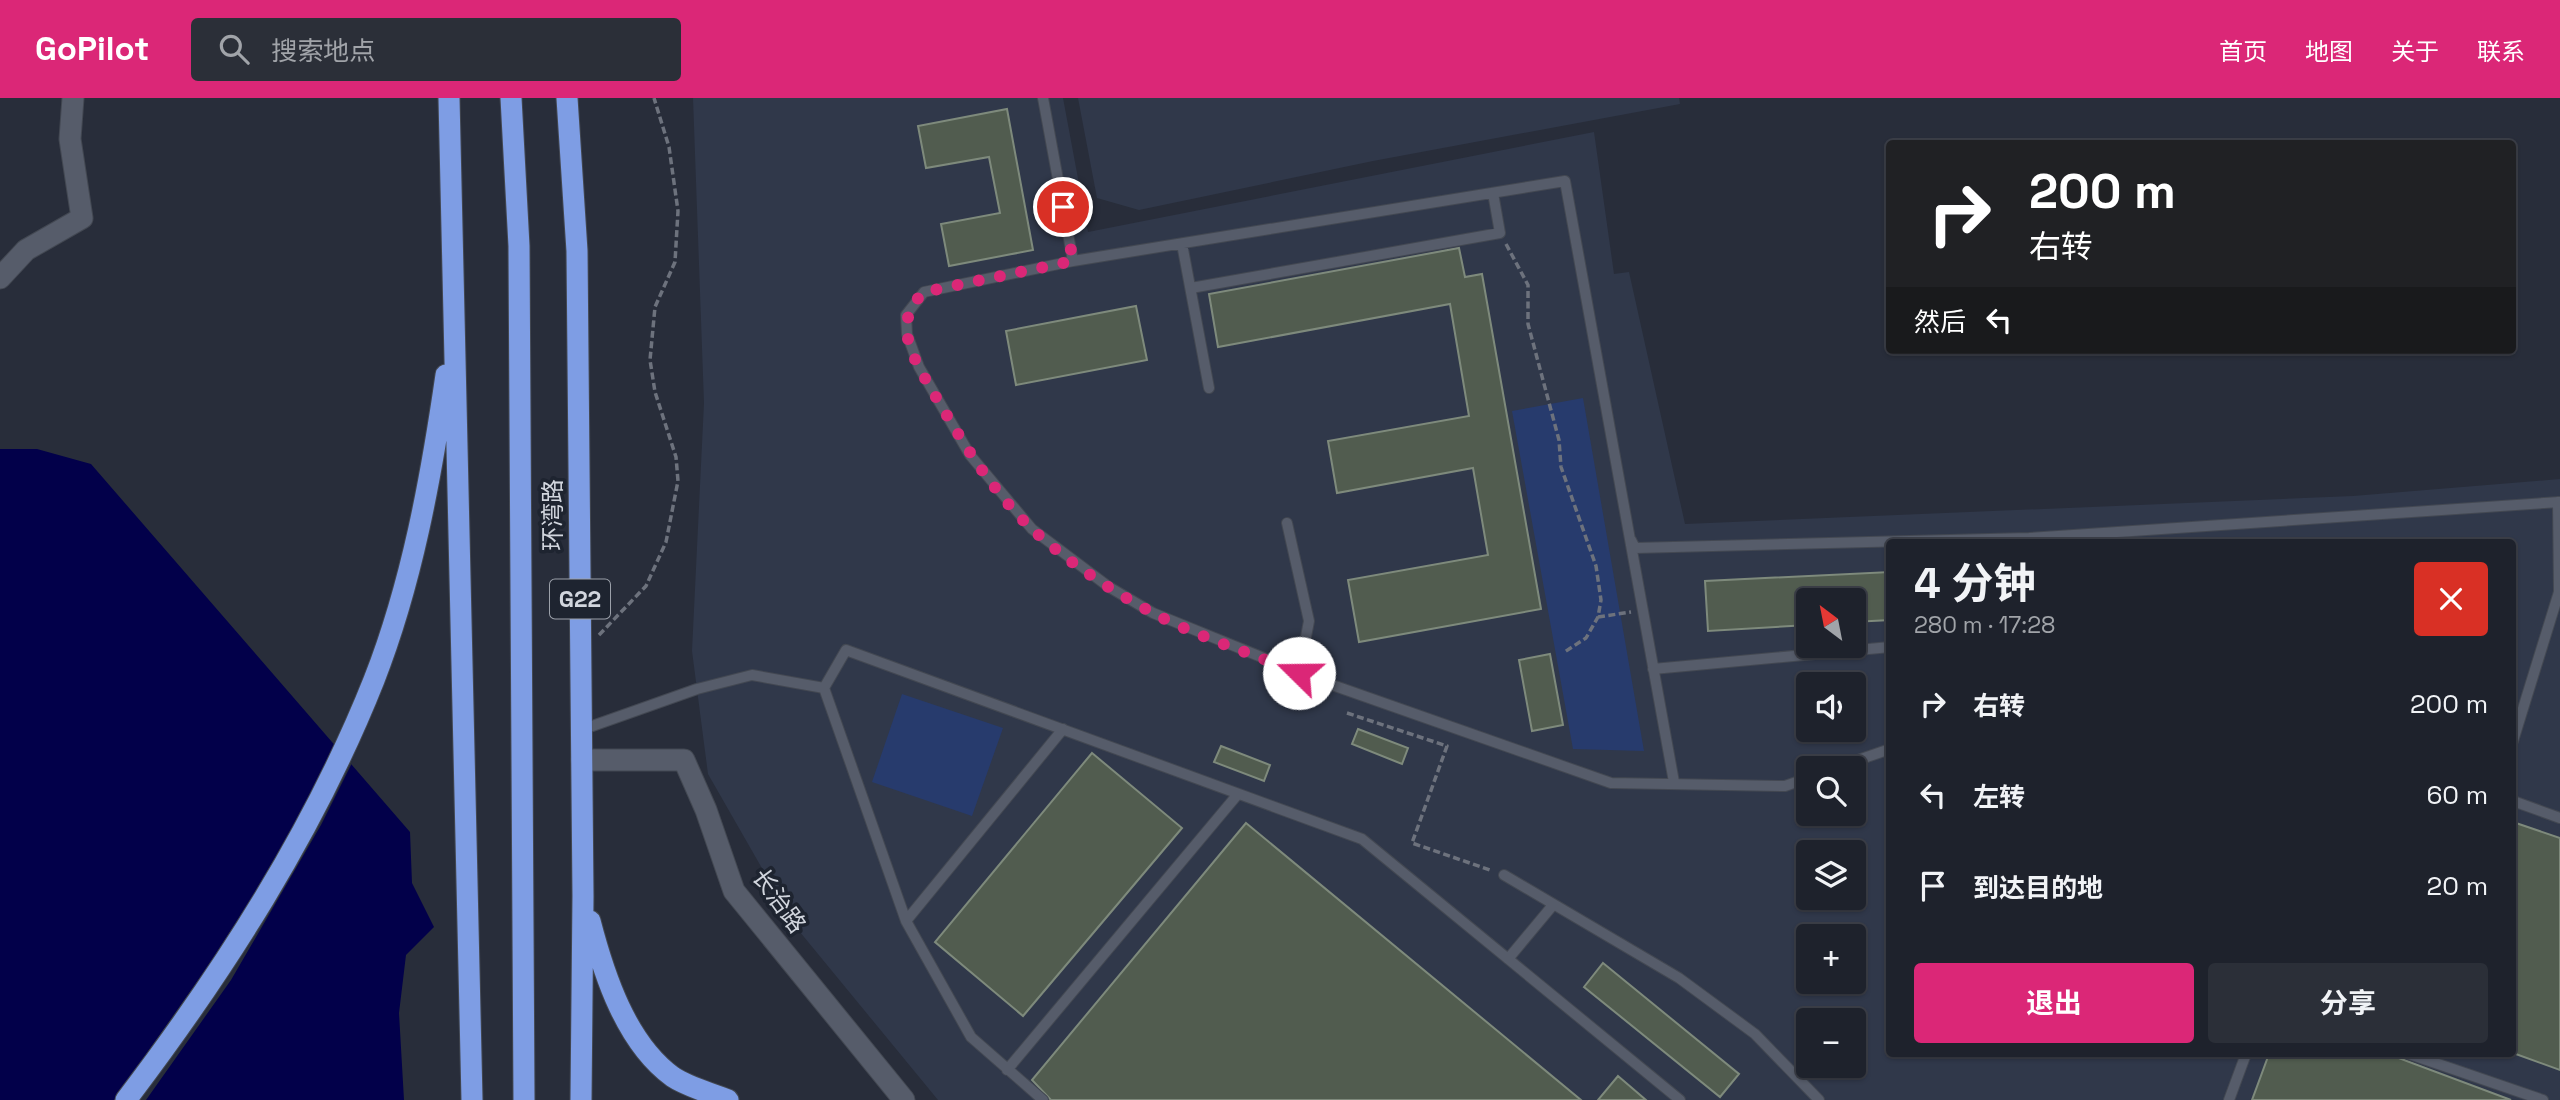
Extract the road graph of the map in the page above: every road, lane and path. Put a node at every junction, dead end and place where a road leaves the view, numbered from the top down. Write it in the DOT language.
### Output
graph roads {
  1 [pos="73,98"];
  2 [pos="449,98"];
  3 [pos="511,98"];
  4 [pos="654,98"];
  5 [pos="1043,98"];
  6 [pos="572,102"];
  7 [pos="1493,193"];
  8 [pos="1500,233"];
  9 [pos="1182,244"];
  10 [pos="1073,261"];
  11 [pos="0,278"];
  12 [pos="1191,288"];
  13 [pos="455,316"];
  14 [pos="1209,388"];
  15 [pos="2559,502"];
  16 [pos="1287,523"];
  17 [pos="1629,536"];
  18 [pos="2043,539"];
  19 [pos="1886,543"];
  20 [pos="1643,610"];
  21 [pos="1598,617"];
  22 [pos="2560,628"];
  23 [pos="2548,629"];
  24 [pos="1886,647"];
  25 [pos="1563,653"];
  26 [pos="580,654"];
  27 [pos="1653,669"];
  28 [pos="1299,673"];
  29 [pos="824,688"];
  30 [pos="1347,713"];
  31 [pos="1063,729"];
  32 [pos="582,730"];
  33 [pos="2516,731"];
  34 [pos="1886,750"];
  35 [pos="1866,757"];
  36 [pos="582,760"];
  37 [pos="1674,782"];
  38 [pos="1796,782"];
  39 [pos="1238,794"];
  40 [pos="2516,802"];
  41 [pos="2560,818"];
  42 [pos="1504,875"];
  43 [pos="583,896"];
  44 [pos="1553,905"];
  45 [pos="906,921"];
  46 [pos="1508,959"];
  47 [pos="2245,1057"];
  48 [pos="2418,1057"];
  49 [pos="582,1070"];
  50 [pos="1007,1070"];
  51 [pos="126,1100"];
  52 [pos="471,1100"];
  53 [pos="524,1100"];
  54 [pos="581,1100"];
  55 [pos="589,1100"];
  56 [pos="728,1100"];
  57 [pos="904,1100"];
  58 [pos="1043,1100"];
  59 [pos="1680,1100"];
  60 [pos="1819,1100"];
  61 [pos="2229,1100"];
  62 [pos="2543,1100"];
  1 -- 11 [label="street"];
  2 -- 13 [label="highway"];
  3 -- 53 [label="highway, 环湾路 / G22"];
  4 -- 26 [label="path"];
  5 -- 10 [label="lane"];
  6 -- 26 [label="highway, 环湾路 / G22"];
  7 -- 8 [label="lane"];
  7 -- 9 [label="lane"];
  7 -- 17 [label="lane"];
  8 -- 12 [label="lane"];
  8 -- 21 [label="path"];
  9 -- 10 [label="lane"];
  9 -- 12 [label="lane"];
  10 -- 28 [label="lane"];
  12 -- 14 [label="lane"];
  13 -- 51 [label="highway"];
  13 -- 52 [label="highway"];
  15 -- 18 [label="lane"];
  15 -- 23 [label="lane"];
  16 -- 28 [label="lane"];
  17 -- 19 [label="lane"];
  17 -- 20 [label="lane"];
  20 -- 21 [label="path"];
  20 -- 27 [label="lane"];
  21 -- 25 [label="path"];
  22 -- 23 [label="lane"];
  23 -- 33 [label="lane"];
  24 -- 27 [label="lane"];
  26 -- 32 [label="highway, 环湾路 / G22"];
  27 -- 37 [label="lane"];
  28 -- 37 [label="lane"];
  29 -- 31 [label="lane"];
  29 -- 32 [label="lane"];
  29 -- 45 [label="lane"];
  30 -- 42 [label="path"];
  31 -- 39 [label="lane"];
  31 -- 45 [label="lane"];
  32 -- 36 [label="highway, 环湾路 / G22"];
  34 -- 35 [label="lane"];
  36 -- 43 [label="highway, 环湾路 / G22"];
  36 -- 57 [label="street, 长治路"];
  37 -- 38 [label="lane"];
  39 -- 46 [label="lane"];
  39 -- 50 [label="lane"];
  40 -- 41 [label="lane"];
  42 -- 44 [label="lane"];
  43 -- 49 [label="highway, 环湾路 / G22"];
  43 -- 56 [label="highway"];
  44 -- 46 [label="lane"];
  44 -- 60 [label="lane"];
  45 -- 50 [label="lane"];
  46 -- 59 [label="lane"];
  47 -- 61 [label="lane"];
  48 -- 62 [label="lane"];
  49 -- 54 [label="highway, 环湾路 / G22"];
  49 -- 55 [label="highway"];
  50 -- 58 [label="lane"];
}
